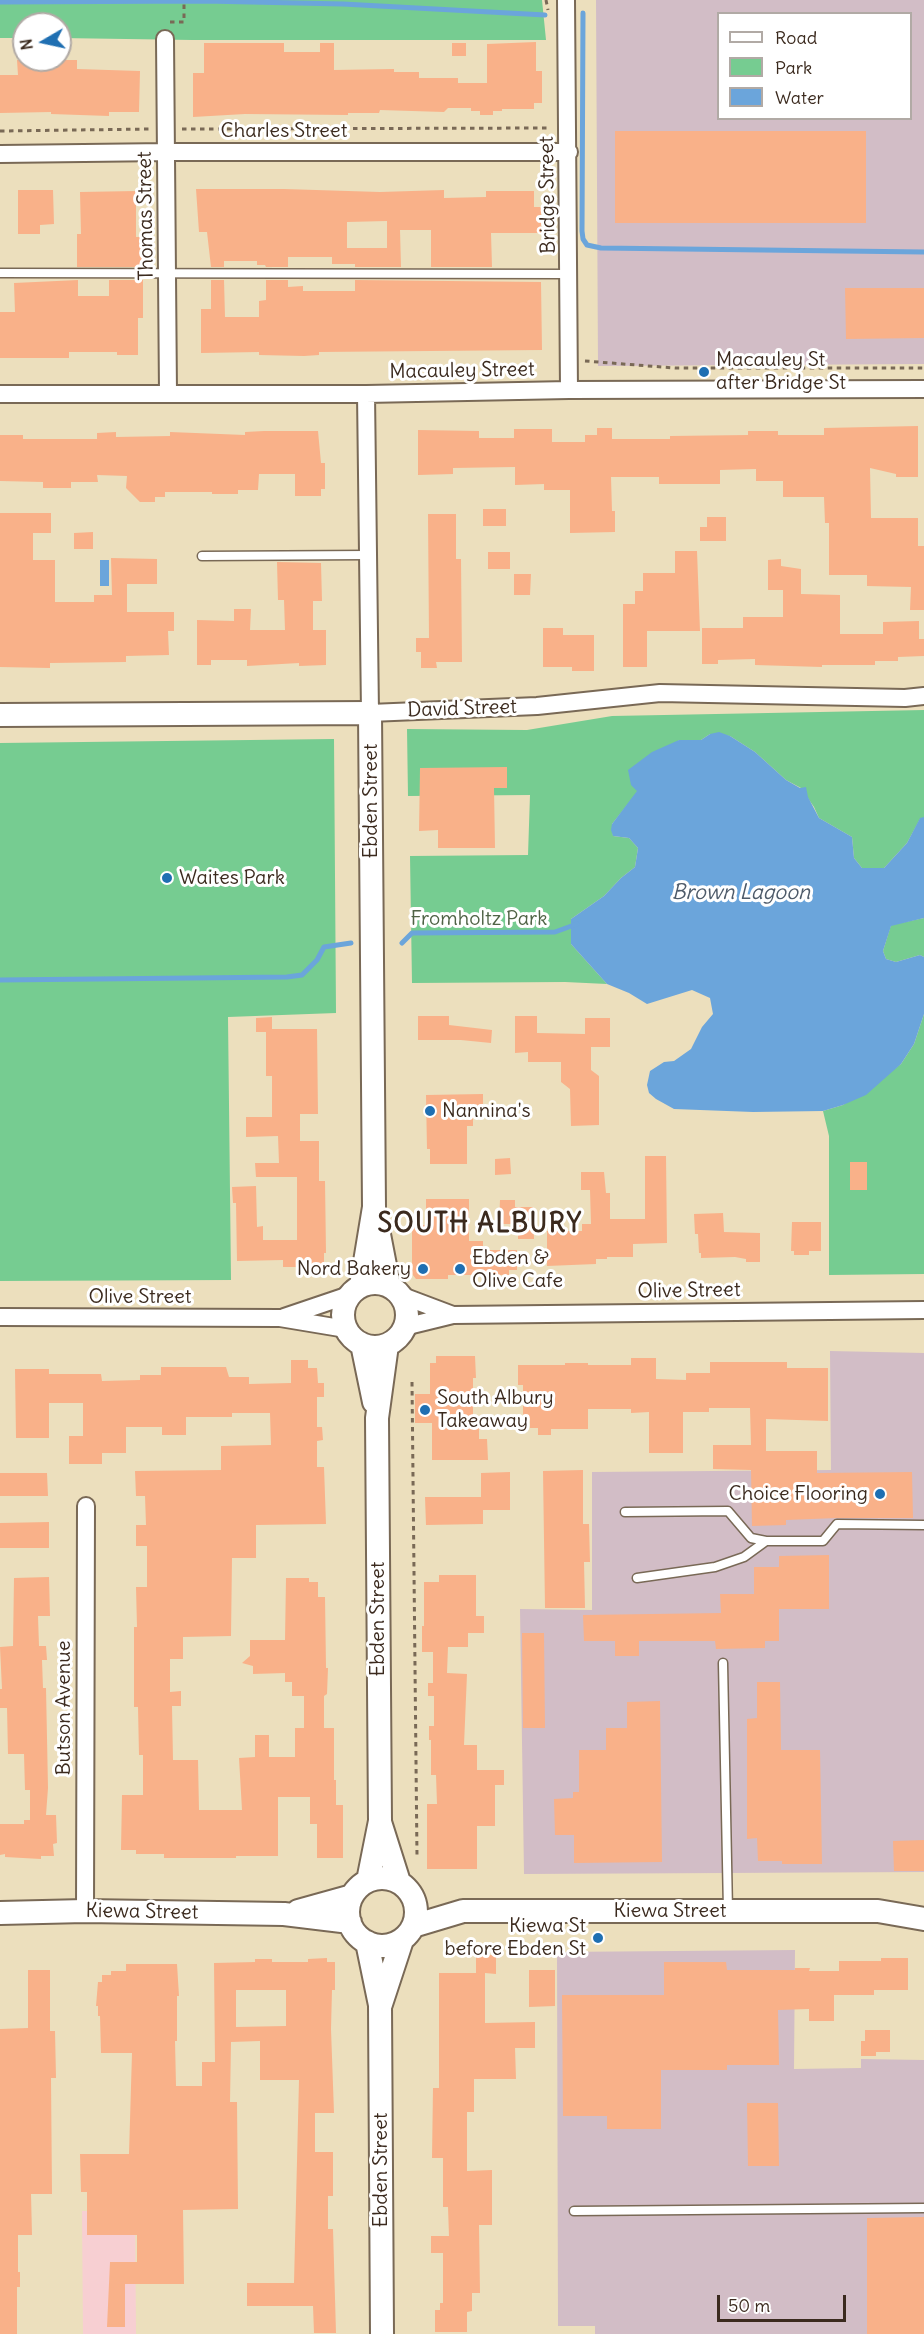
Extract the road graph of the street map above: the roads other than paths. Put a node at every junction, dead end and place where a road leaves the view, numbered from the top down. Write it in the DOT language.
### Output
graph roads {
  1 [pos="566,0"];
  2 [pos="165,39"];
  3 [pos="166,152"];
  4 [pos="569,152"];
  5 [pos="0,154"];
  6 [pos="0,273"];
  7 [pos="168,273"];
  8 [pos="570,274"];
  9 [pos="924,389"];
  10 [pos="569,390"];
  11 [pos="168,393"];
  12 [pos="0,394"];
  13 [pos="366,394"];
  14 [pos="368,555"];
  15 [pos="202,556"];
  16 [pos="924,696"];
  17 [pos="370,713"];
  18 [pos="0,715"];
  19 [pos="374,1208"];
  20 [pos="355,1291"];
  21 [pos="395,1291"];
  22 [pos="924,1310"];
  23 [pos="453,1314"];
  24 [pos="0,1317"];
  25 [pos="280,1318"];
  26 [pos="404,1327"];
  27 [pos="354,1336"];
  28 [pos="387,1345"];
  29 [pos="377,1418"];
  30 [pos="86,1506"];
  31 [pos="626,1512"];
  32 [pos="924,1525"];
  33 [pos="766,1541"];
  34 [pos="637,1578"];
  35 [pos="723,1663"];
  36 [pos="380,1821"];
  37 [pos="360,1888"];
  38 [pos="406,1889"];
  39 [pos="924,1902"];
  40 [pos="85,1911"];
  41 [pos="463,1911"];
  42 [pos="728,1911"];
  43 [pos="878,1911"];
  44 [pos="0,1913"];
  45 [pos="285,1914"];
  46 [pos="924,1919"];
  47 [pos="350,1922"];
  48 [pos="408,1933"];
  49 [pos="367,1942"];
  50 [pos="380,2005"];
  51 [pos="924,2208"];
  52 [pos="574,2211"];
  53 [pos="382,2334"];
  1 -- 4 [label="street, Bridge Street"];
  2 -- 3 [label="street, Thomas Street"];
  3 -- 4 [label="street, Charles Street"];
  3 -- 5 [label="street, Charles Street"];
  3 -- 7 [label="street, Thomas Street"];
  4 -- 8 [label="street, Bridge Street"];
  6 -- 7 [label="lane"];
  7 -- 8 [label="lane"];
  7 -- 11 [label="street, Thomas Street"];
  8 -- 10 [label="street, Bridge Street"];
  9 -- 10 [label="street, Macauley Street"];
  10 -- 13 [label="street, Macauley Street"];
  11 -- 12 [label="street, Macauley Street"];
  11 -- 13 [label="street, Macauley Street"];
  13 -- 14 [label="street, Ebden Street"];
  14 -- 15 [label="lane"];
  14 -- 17 [label="street, Ebden Street"];
  16 -- 17 [label="street, David Street"];
  17 -- 18 [label="street, David Street"];
  17 -- 19 [label="street, Ebden Street"];
  19 -- 20 [label="street, Ebden Street"];
  19 -- 21 [label="street, Ebden Street"];
  20 -- 21 [label="street"];
  20 -- 25 [label="street, Olive Street"];
  20 -- 27 [label="street"];
  21 -- 23 [label="street, Olive Street"];
  21 -- 26 [label="street"];
  22 -- 23 [label="street, Olive Street"];
  23 -- 26 [label="street, Olive Street"];
  24 -- 25 [label="street, Olive Street"];
  25 -- 27 [label="street, Olive Street"];
  26 -- 28 [label="street"];
  27 -- 28 [label="street"];
  27 -- 29 [label="street, Ebden Street"];
  28 -- 29 [label="street, Ebden Street"];
  29 -- 36 [label="street, Ebden Street"];
  30 -- 40 [label="street, Butson Avenue"];
  31 -- 33 [label="lane"];
  32 -- 33 [label="lane"];
  33 -- 34 [label="lane"];
  35 -- 42 [label="lane"];
  36 -- 37 [label="street, Ebden Street"];
  36 -- 38 [label="street, Ebden Street"];
  37 -- 38 [label="street"];
  37 -- 45 [label="street, Kiewa Street"];
  37 -- 47 [label="street"];
  38 -- 41 [label="street, Kiewa Street"];
  38 -- 48 [label="street"];
  39 -- 43 [label="street, Kiewa Street"];
  40 -- 44 [label="street, Kiewa Street"];
  40 -- 45 [label="street, Kiewa Street"];
  41 -- 42 [label="street, Kiewa Street"];
  41 -- 48 [label="street, Kiewa Street"];
  42 -- 43 [label="street, Kiewa Street"];
  43 -- 46 [label="street, Kiewa Street"];
  45 -- 47 [label="street, Kiewa Street"];
  47 -- 49 [label="street"];
  48 -- 49 [label="street"];
  48 -- 50 [label="street, Ebden Street"];
  49 -- 50 [label="street, Ebden Street"];
  50 -- 53 [label="street, Ebden Street"];
  51 -- 52 [label="lane"];
}
